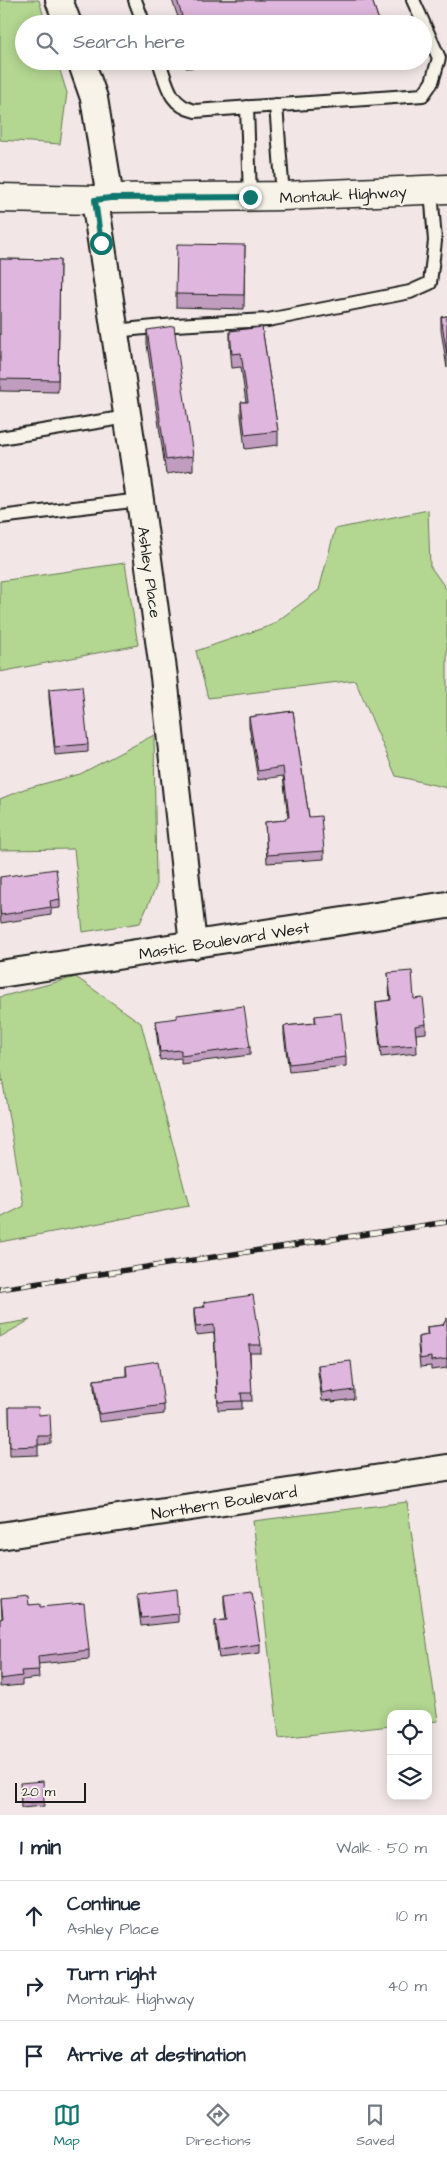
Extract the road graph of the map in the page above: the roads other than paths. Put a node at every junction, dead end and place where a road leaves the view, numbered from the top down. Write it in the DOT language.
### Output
graph roads {
  1 [pos="59,0"];
  2 [pos="135,0"];
  3 [pos="413,0"];
  4 [pos="65,15"];
  5 [pos="141,15"];
  6 [pos="420,15"];
  7 [pos="432,42"];
  8 [pos="84,70"];
  9 [pos="162,70"];
  10 [pos="276,105"];
  11 [pos="247,107"];
  12 [pos="439,189"];
  13 [pos="282,196"];
  14 [pos="250,197"];
  15 [pos="0,198"];
  16 [pos="102,199"];
  17 [pos="114,331"];
  18 [pos="127,417"];
  19 [pos="0,438"];
  20 [pos="140,500"];
  21 [pos="0,517"];
  22 [pos="447,905"];
  23 [pos="193,946"];
  24 [pos="0,974"];
  25 [pos="447,1468"];
  26 [pos="0,1536"];
  1 -- 4 [label="street"];
  2 -- 5 [label="lane"];
  3 -- 6 [label="lane"];
  7 -- 10 [label="lane"];
  8 -- 16 [label="street, Ashley Place"];
  9 -- 11 [label="lane"];
  10 -- 11 [label="lane"];
  10 -- 13 [label="lane"];
  11 -- 14 [label="lane"];
  12 -- 13 [label="main road, Montauk Highway"];
  12 -- 17 [label="lane"];
  13 -- 14 [label="main road, Montauk Highway"];
  14 -- 16 [label="main road, Montauk Highway"];
  15 -- 16 [label="main road, Montauk Highway"];
  16 -- 17 [label="street, Ashley Place"];
  17 -- 18 [label="street, Ashley Place"];
  18 -- 19 [label="lane"];
  18 -- 20 [label="street, Ashley Place"];
  20 -- 21 [label="lane"];
  20 -- 23 [label="street, Ashley Place"];
  22 -- 23 [label="street, Mastic Boulevard West"];
  23 -- 24 [label="street, Mastic Boulevard West"];
  25 -- 26 [label="street, Northern Boulevard"];
}
